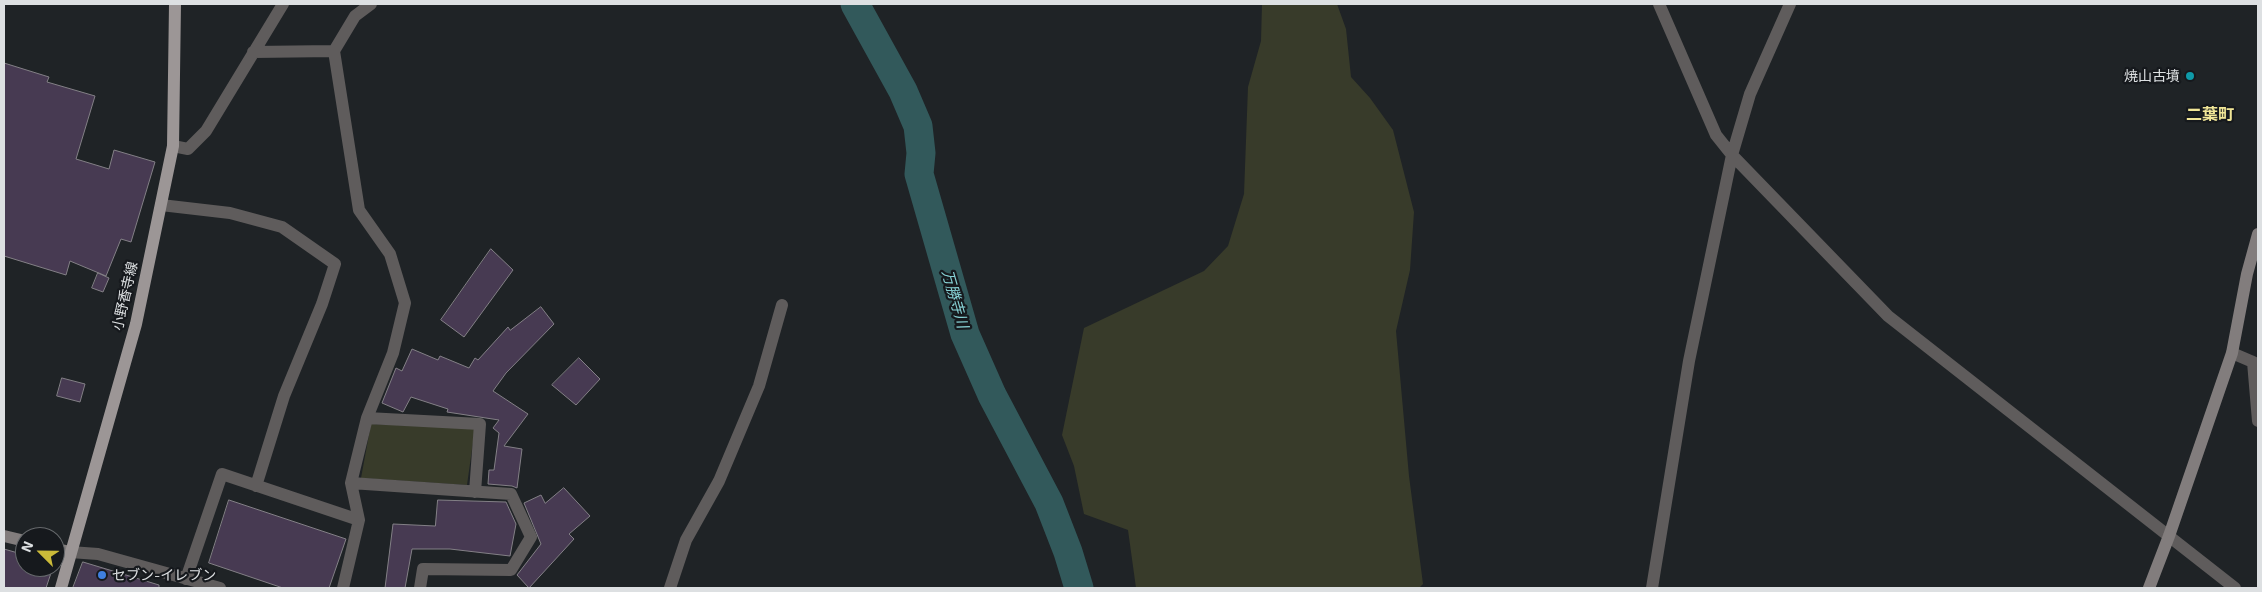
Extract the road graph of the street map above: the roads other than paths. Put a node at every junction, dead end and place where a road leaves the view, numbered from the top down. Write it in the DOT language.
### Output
graph roads {
  1 [pos="175,4"];
  2 [pos="283,4"];
  3 [pos="371,4"];
  4 [pos="1659,4"];
  5 [pos="1790,4"];
  6 [pos="334,51"];
  7 [pos="253,52"];
  8 [pos="173,146"];
  9 [pos="1732,155"];
  10 [pos="160,205"];
  11 [pos="2258,234"];
  12 [pos="782,305"];
  13 [pos="2232,353"];
  14 [pos="367,418"];
  15 [pos="2258,421"];
  16 [pos="351,483"];
  17 [pos="256,486"];
  18 [pos="475,492"];
  19 [pos="359,520"];
  20 [pos="2169,536"];
  21 [pos="65,551"];
  22 [pos="70,552"];
  23 [pos="186,578"];
  24 [pos="61,588"];
  25 [pos="220,588"];
  26 [pos="342,588"];
  27 [pos="420,588"];
  28 [pos="670,588"];
  29 [pos="1652,588"];
  30 [pos="2149,588"];
  31 [pos="2235,588"];
  1 -- 8 [label="main road, 小野香寺線"];
  2 -- 7 [label="street"];
  3 -- 6 [label="street"];
  4 -- 9 [label="street"];
  5 -- 9 [label="street"];
  6 -- 7 [label="street"];
  6 -- 14 [label="street"];
  7 -- 8 [label="street"];
  8 -- 10 [label="main road, 小野香寺線"];
  9 -- 20 [label="street"];
  9 -- 29 [label="street"];
  10 -- 17 [label="street"];
  10 -- 22 [label="main road, 小野香寺線"];
  11 -- 13 [label="street"];
  12 -- 28 [label="street"];
  13 -- 15 [label="street"];
  13 -- 20 [label="street"];
  14 -- 16 [label="street"];
  14 -- 18 [label="street"];
  16 -- 18 [label="street"];
  16 -- 19 [label="street"];
  17 -- 19 [label="street"];
  17 -- 23 [label="street"];
  18 -- 27 [label="street"];
  19 -- 26 [label="street"];
  20 -- 30 [label="street"];
  20 -- 31 [label="street"];
  21 -- 22 [label="street"];
  22 -- 23 [label="street"];
  22 -- 24 [label="main road, 小野香寺線"];
  23 -- 25 [label="street"];
}
